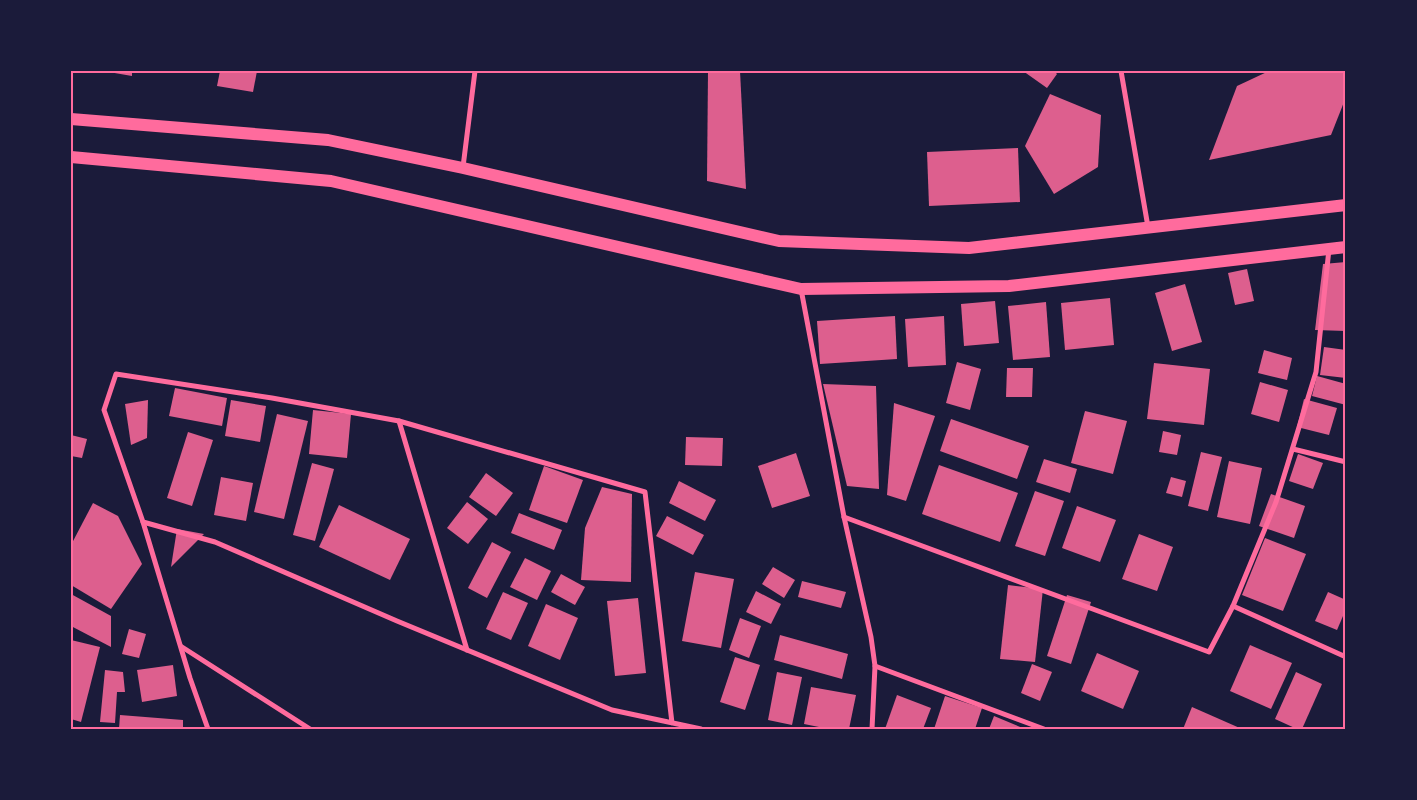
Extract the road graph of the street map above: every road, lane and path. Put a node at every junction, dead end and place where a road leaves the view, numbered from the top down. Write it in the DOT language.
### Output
graph roads {
  1 [pos="475,71"];
  2 [pos="1121,71"];
  3 [pos="71,118"];
  4 [pos="71,157"];
  5 [pos="463,168"];
  6 [pos="1346,205"];
  7 [pos="1148,227"];
  8 [pos="1346,247"];
  9 [pos="1329,248"];
  10 [pos="801,289"];
  11 [pos="400,421"];
  12 [pos="1293,449"];
  13 [pos="1346,462"];
  14 [pos="844,517"];
  15 [pos="143,522"];
  16 [pos="1233,606"];
  17 [pos="182,647"];
  18 [pos="467,650"];
  19 [pos="1346,657"];
  20 [pos="875,666"];
  21 [pos="672,723"];
  22 [pos="1042,728"];
  23 [pos="208,729"];
  24 [pos="310,729"];
  25 [pos="701,729"];
  26 [pos="872,729"];
  1 -- 5 [label="street"];
  2 -- 7 [label="street"];
  3 -- 5 [label="main road"];
  4 -- 10 [label="main road"];
  5 -- 7 [label="main road"];
  6 -- 7 [label="main road"];
  8 -- 9 [label="main road"];
  9 -- 10 [label="main road"];
  9 -- 12 [label="street"];
  10 -- 14 [label="street"];
  11 -- 15 [label="street"];
  11 -- 18 [label="street"];
  11 -- 21 [label="street"];
  12 -- 13 [label="street"];
  12 -- 16 [label="street"];
  14 -- 16 [label="street"];
  14 -- 20 [label="street"];
  15 -- 17 [label="street"];
  15 -- 18 [label="street"];
  16 -- 19 [label="street"];
  17 -- 23 [label="street"];
  17 -- 24 [label="street"];
  18 -- 21 [label="street"];
  20 -- 22 [label="street"];
  20 -- 26 [label="street"];
  21 -- 25 [label="street"];
}
